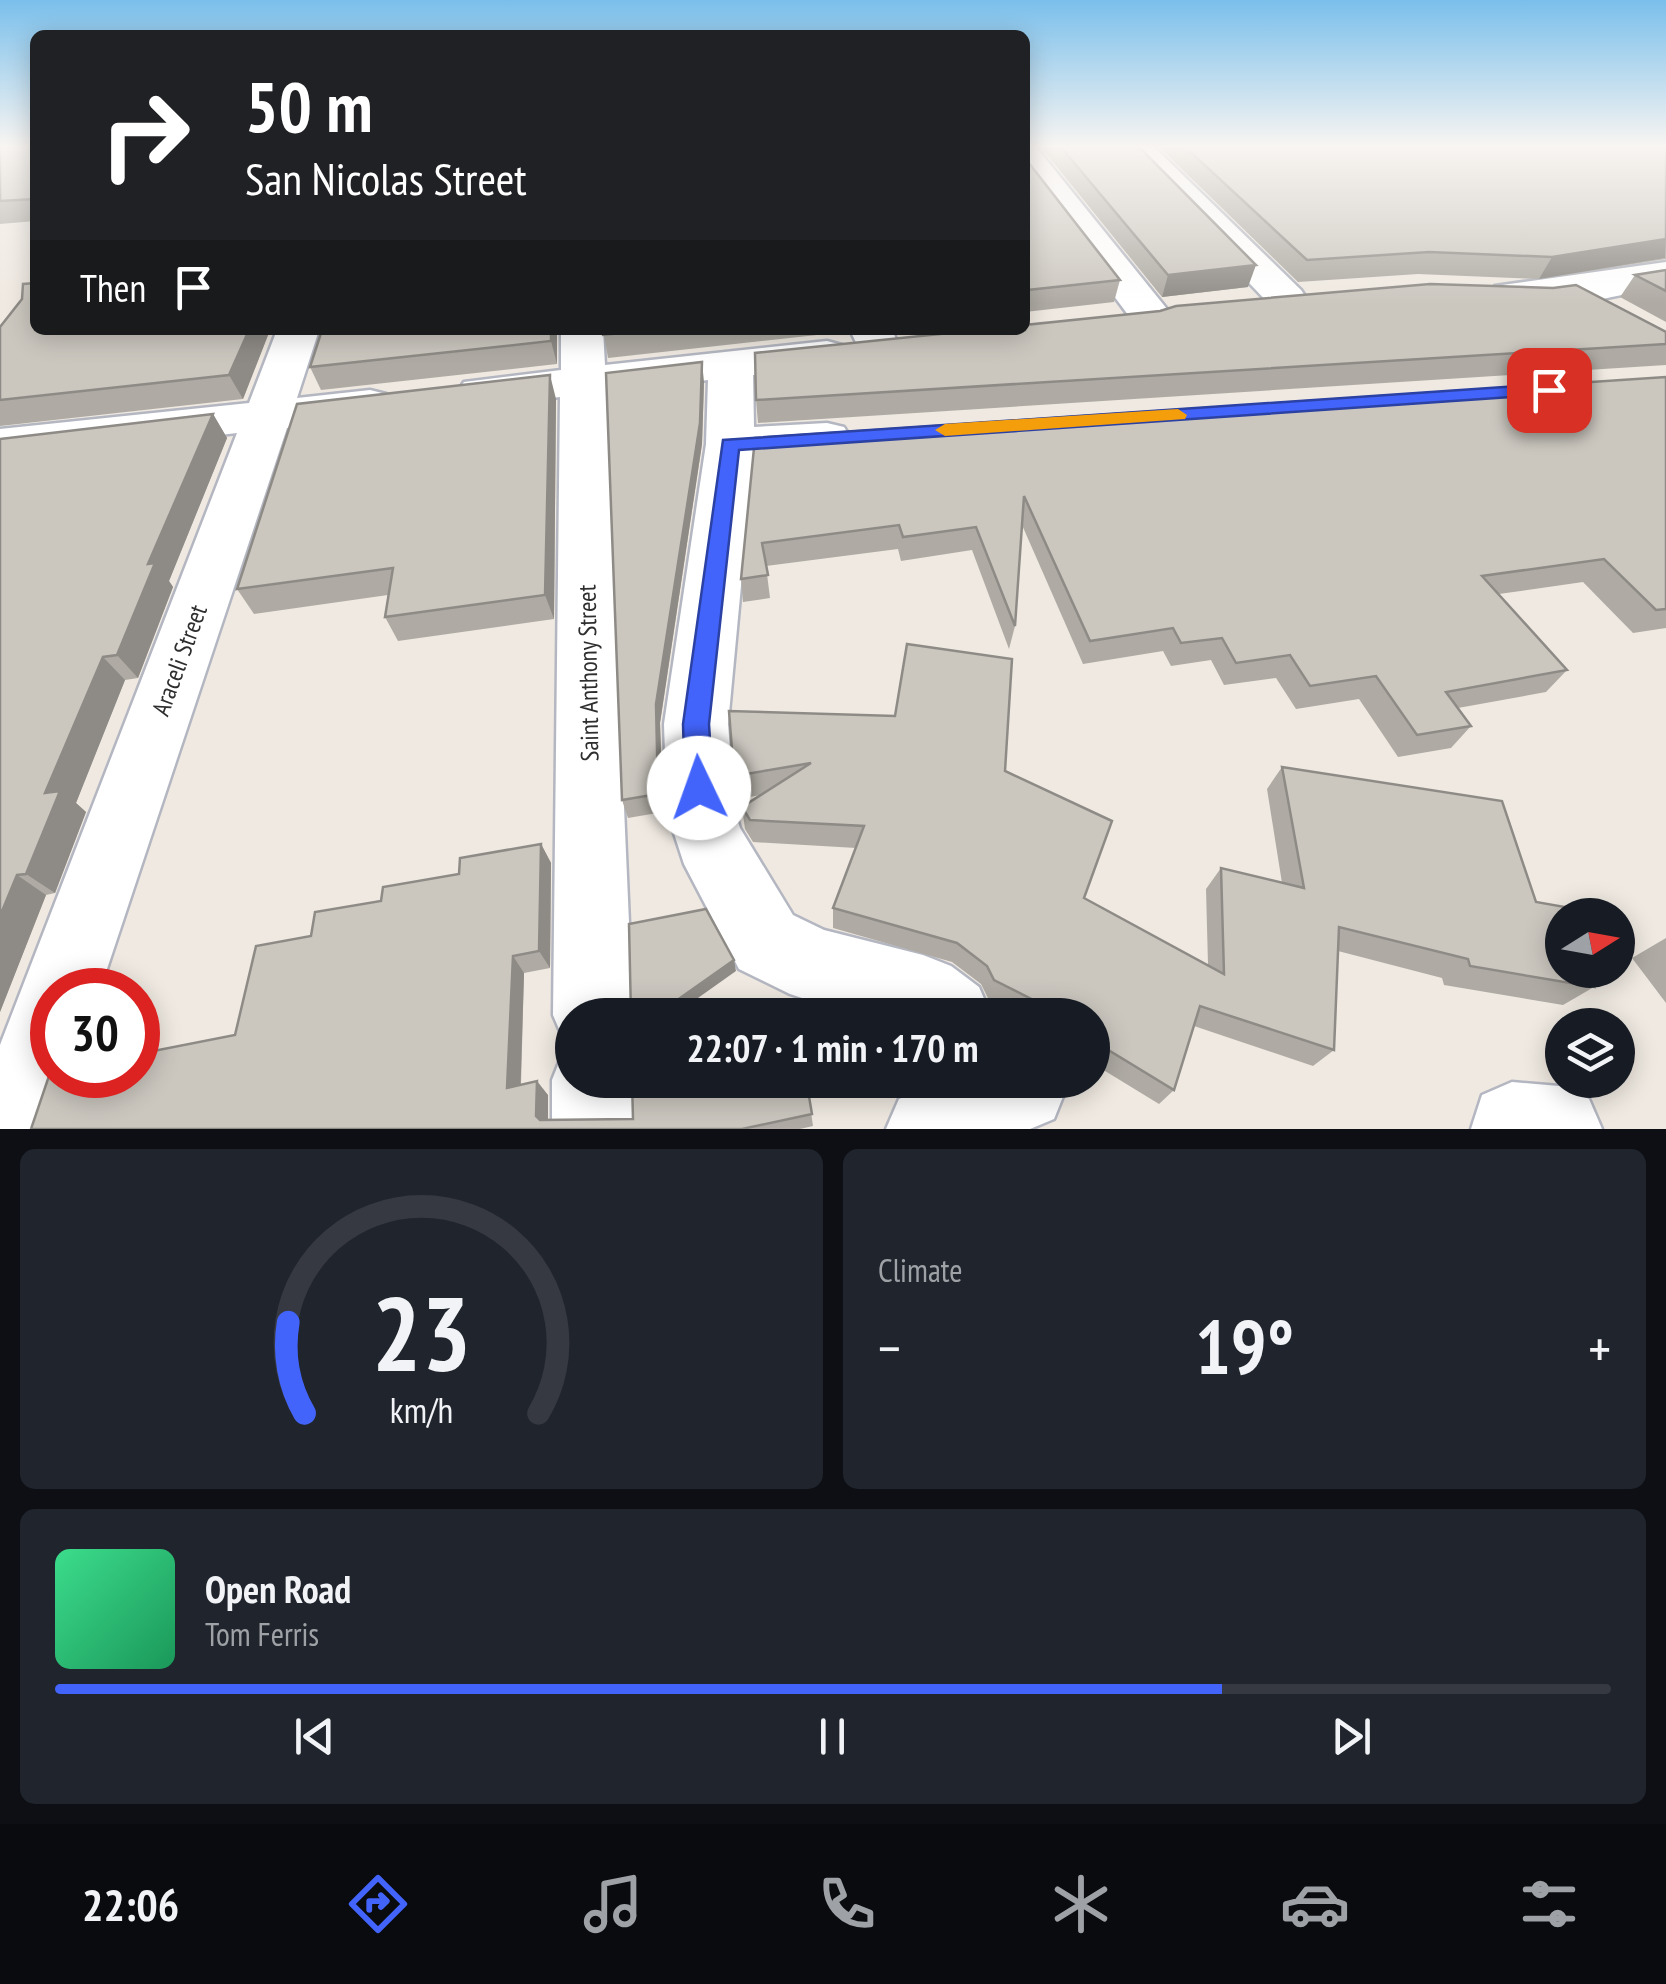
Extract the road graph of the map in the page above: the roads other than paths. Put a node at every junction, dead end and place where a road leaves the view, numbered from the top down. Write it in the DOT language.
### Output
graph roads {
  1 [pos="1066,199"];
  2 [pos="1187,199"];
  3 [pos="1666,274"];
  4 [pos="1570,291"];
  5 [pos="1475,294"];
  6 [pos="1335,295"];
  7 [pos="1287,299"];
  8 [pos="1618,317"];
  9 [pos="296,335"];
  10 [pos="889,340"];
  11 [pos="583,355"];
  12 [pos="731,364"];
  13 [pos="266,416"];
  14 [pos="869,435"];
  15 [pos="730,444"];
  16 [pos="0,445"];
  17 [pos="69,968"];
  18 [pos="593,998"];
  19 [pos="928,998"];
  20 [pos="30,1076"];
  21 [pos="594,1098"];
  22 [pos="11,1129"];
  23 [pos="595,1129"];
  1 -- 7 [label="street"];
  2 -- 7 [label="street"];
  3 -- 4 [label="street"];
  4 -- 5 [label="street"];
  4 -- 8 [label="street"];
  6 -- 7 [label="street"];
  9 -- 13 [label="street, Araceli Street"];
  10 -- 12 [label="street"];
  11 -- 12 [label="street"];
  11 -- 13 [label="street"];
  11 -- 18 [label="street, Saint Anthony Street"];
  12 -- 15 [label="street"];
  13 -- 16 [label="street"];
  13 -- 17 [label="street, Araceli Street"];
  14 -- 15 [label="street"];
  15 -- 19 [label="street"];
  20 -- 22 [label="street"];
  21 -- 23 [label="street"];
}
